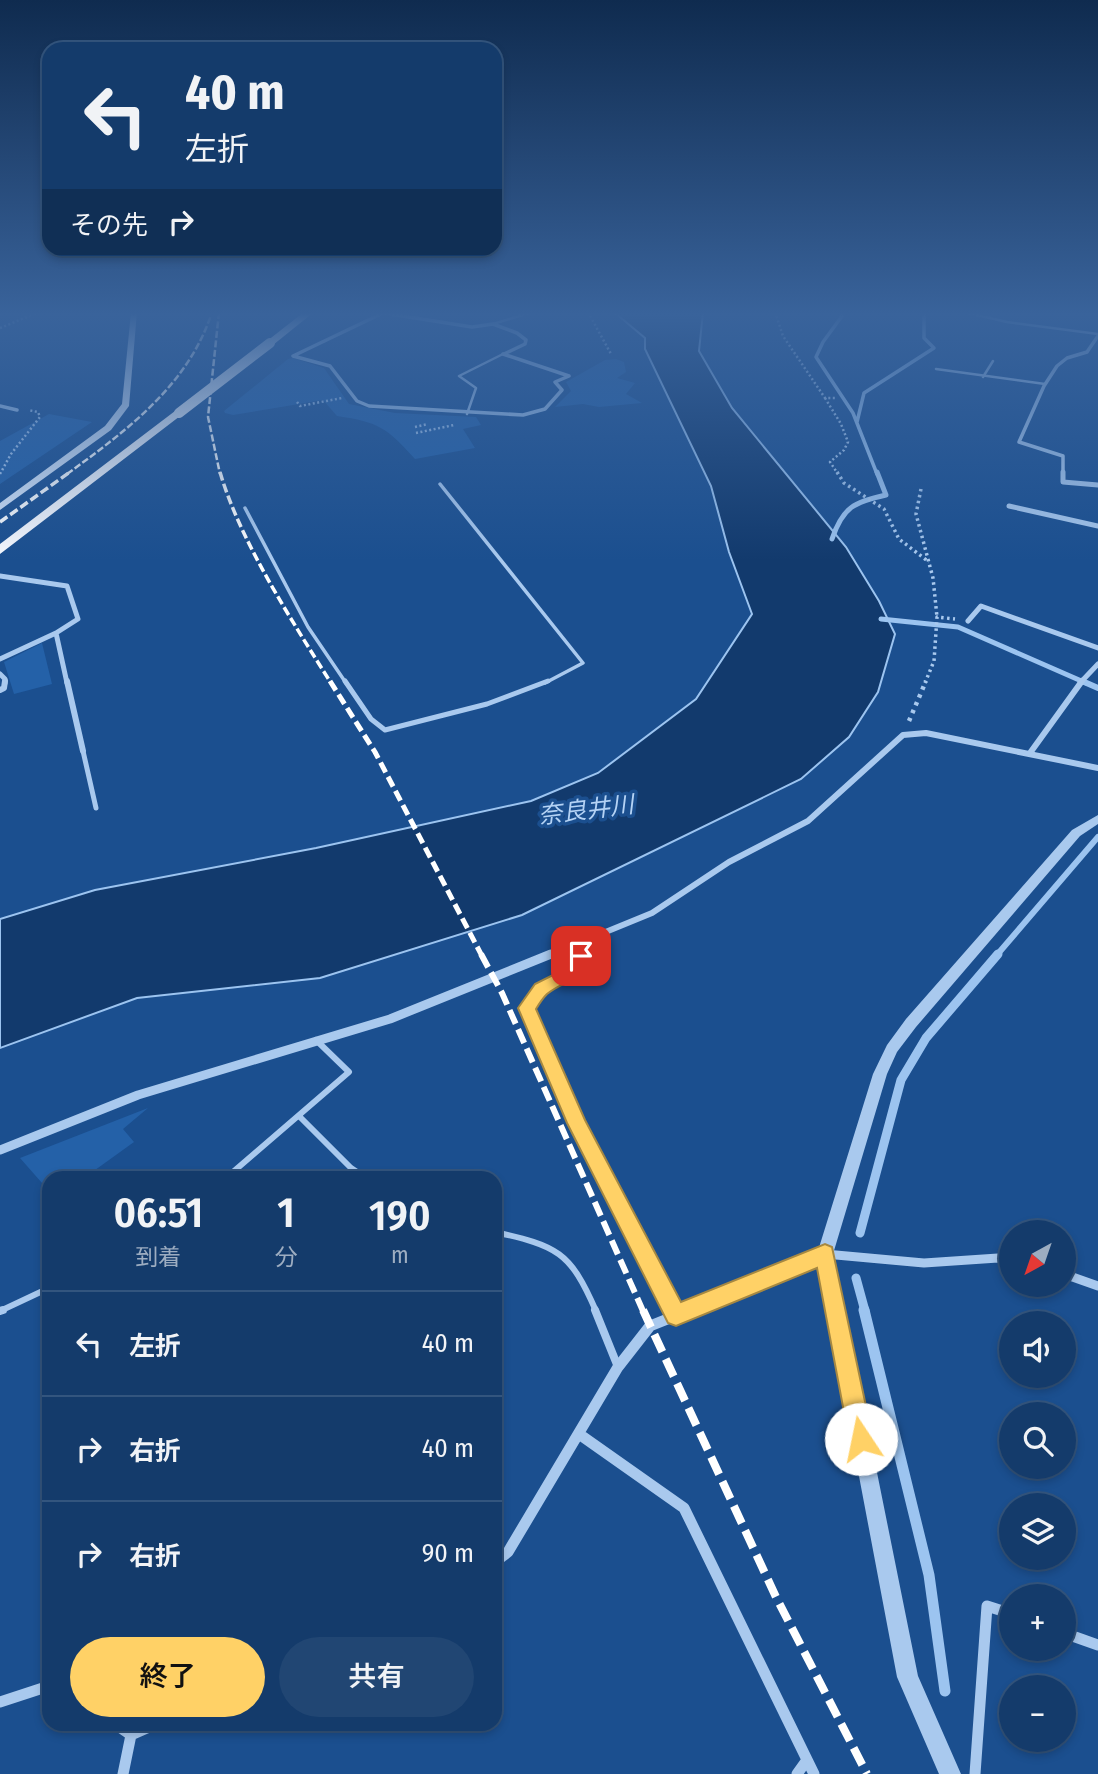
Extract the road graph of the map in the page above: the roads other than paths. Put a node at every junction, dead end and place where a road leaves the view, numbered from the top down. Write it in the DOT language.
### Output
graph roads {
  1 [pos="127,395"];
  2 [pos="202,395"];
  3 [pos="352,395"];
  4 [pos="474,395"];
  5 [pos="558,395"];
  6 [pos="1040,395"];
  7 [pos="0,406"];
  8 [pos="17,410"];
  9 [pos="467,414"];
  10 [pos="440,484"];
  11 [pos="1098,485"];
  12 [pos="1009,506"];
  13 [pos="0,507"];
  14 [pos="245,508"];
  15 [pos="1098,526"];
  16 [pos="0,550"];
  17 [pos="0,576"];
  18 [pos="968,621"];
  19 [pos="56,633"];
  20 [pos="1098,648"];
  21 [pos="0,659"];
  22 [pos="1098,664"];
  23 [pos="0,674"];
  24 [pos="0,690"];
  25 [pos="83,751"];
  26 [pos="1030,753"];
  27 [pos="1098,768"];
  28 [pos="96,808"];
  29 [pos="1098,819"];
  30 [pos="573,944"];
  31 [pos="316,1040"];
  32 [pos="299,1116"];
  33 [pos="0,1150"];
  34 [pos="234,1171"];
  35 [pos="356,1171"];
  36 [pos="502,1234"];
  37 [pos="825,1254"];
  38 [pos="999,1258"];
  39 [pos="1076,1278"];
  40 [pos="1098,1286"];
  41 [pos="42,1291"];
  42 [pos="0,1311"];
  43 [pos="676,1315"];
  44 [pos="618,1367"];
  45 [pos="579,1434"];
  46 [pos="502,1557"];
  47 [pos="999,1610"];
  48 [pos="1076,1637"];
  49 [pos="1098,1645"];
  50 [pos="42,1688"];
  51 [pos="0,1703"];
  52 [pos="125,1731"];
  53 [pos="140,1731"];
  54 [pos="131,1735"];
  55 [pos="807,1760"];
  56 [pos="123,1774"];
  57 [pos="797,1774"];
  58 [pos="814,1774"];
  59 [pos="950,1774"];
  60 [pos="975,1774"];
  1 -- 13 [label="main road"];
  2 -- 16 [label="highway, bridge"];
  3 -- 9 [label="street"];
  4 -- 9 [label="lane"];
  5 -- 9 [label="street"];
  6 -- 11 [label="street"];
  7 -- 8 [label="street"];
  10 -- 14 [label="lane"];
  12 -- 15 [label="street"];
  17 -- 19 [label="street"];
  18 -- 20 [label="street"];
  19 -- 21 [label="street"];
  19 -- 25 [label="street"];
  22 -- 26 [label="street"];
  23 -- 24 [label="street"];
  25 -- 28 [label="lane"];
  26 -- 27 [label="street"];
  26 -- 30 [label="street"];
  29 -- 37 [label="street"];
  30 -- 31 [label="street"];
  30 -- 43 [label="street"];
  31 -- 32 [label="lane"];
  31 -- 33 [label="street"];
  32 -- 34 [label="lane"];
  32 -- 35 [label="lane"];
  36 -- 44 [label="lane"];
  37 -- 38 [label="street"];
  37 -- 43 [label="street"];
  37 -- 59 [label="street"];
  39 -- 40 [label="street"];
  41 -- 42 [label="lane"];
  43 -- 44 [label="street"];
  44 -- 45 [label="street"];
  45 -- 46 [label="street"];
  45 -- 55 [label="street"];
  47 -- 60 [label="street"];
  48 -- 49 [label="street"];
  50 -- 51 [label="street"];
  52 -- 54 [label="street"];
  53 -- 54 [label="street"];
  54 -- 56 [label="street"];
  55 -- 57 [label="street"];
  55 -- 58 [label="street"];
}
